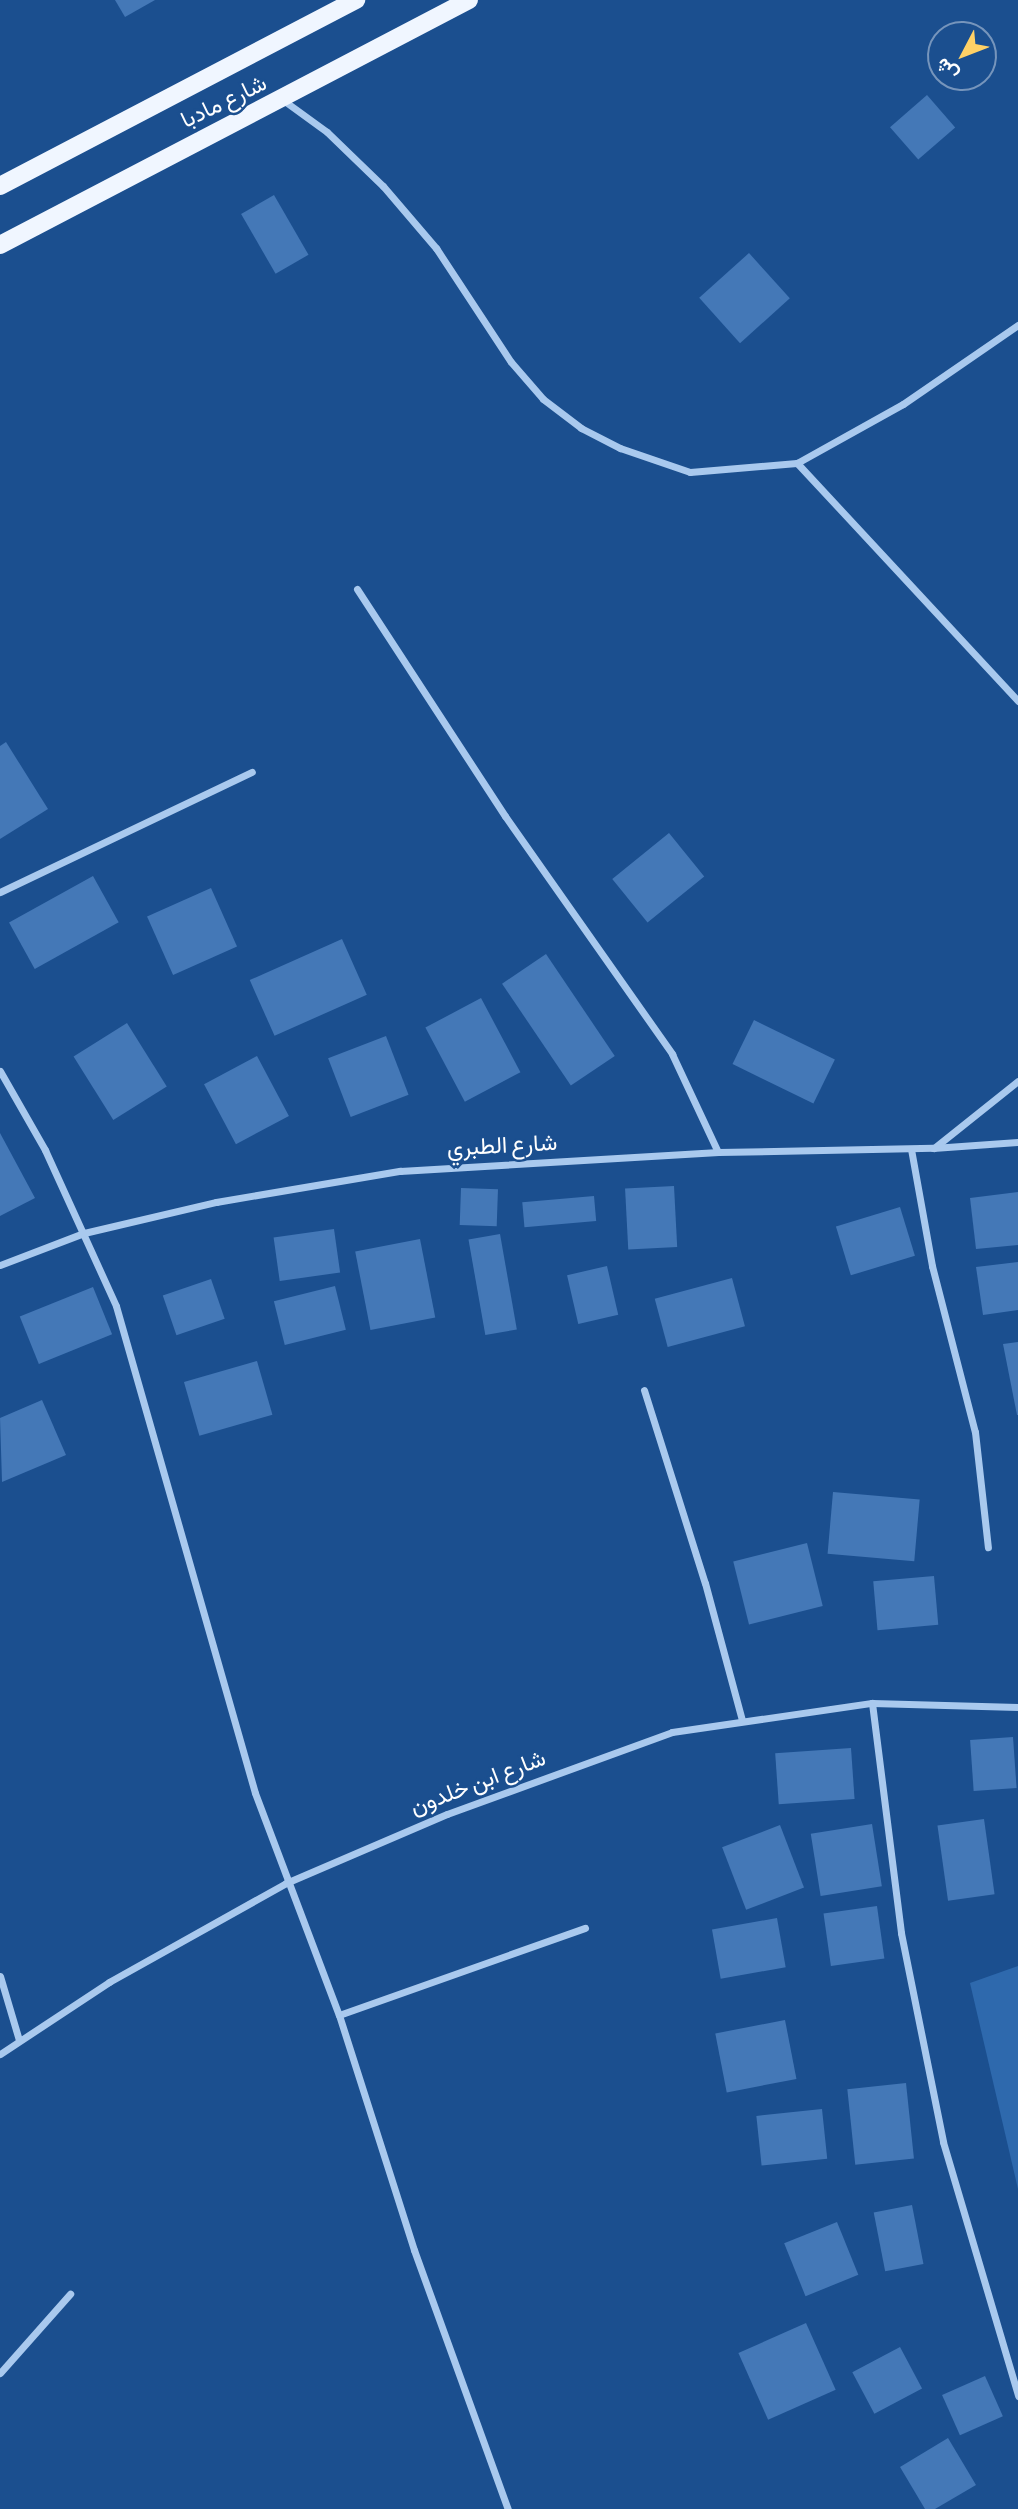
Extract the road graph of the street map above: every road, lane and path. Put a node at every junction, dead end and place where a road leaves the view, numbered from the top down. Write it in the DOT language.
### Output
graph roads {
  1 [pos="356,0"];
  2 [pos="469,0"];
  3 [pos="284,100"];
  4 [pos="0,186"];
  5 [pos="0,245"];
  6 [pos="1018,325"];
  7 [pos="797,463"];
  8 [pos="357,589"];
  9 [pos="1018,701"];
  10 [pos="252,772"];
  11 [pos="0,892"];
  12 [pos="0,1071"];
  13 [pos="1018,1081"];
  14 [pos="1018,1142"];
  15 [pos="933,1148"];
  16 [pos="911,1149"];
  17 [pos="718,1152"];
  18 [pos="84,1233"];
  19 [pos="0,1265"];
  20 [pos="644,1390"];
  21 [pos="988,1547"];
  22 [pos="872,1703"];
  23 [pos="1018,1707"];
  24 [pos="742,1720"];
  25 [pos="286,1883"];
  26 [pos="584,1928"];
  27 [pos="0,1976"];
  28 [pos="339,2015"];
  29 [pos="19,2040"];
  30 [pos="0,2054"];
  31 [pos="69,2294"];
  32 [pos="0,2374"];
  33 [pos="1016,2382"];
  34 [pos="1018,2396"];
  35 [pos="508,2509"];
  1 -- 4 [label="main road, شارع مادبا"];
  2 -- 3 [label="main road, شارع مادبا"];
  3 -- 5 [label="main road, شارع مادبا"];
  3 -- 7 [label="street"];
  6 -- 7 [label="street"];
  7 -- 9 [label="street"];
  8 -- 17 [label="street"];
  10 -- 11 [label="street"];
  12 -- 18 [label="street"];
  13 -- 15 [label="street"];
  14 -- 15 [label="street, شارع الطبري"];
  15 -- 16 [label="street, شارع الطبري"];
  16 -- 17 [label="street, شارع الطبري"];
  16 -- 21 [label="street"];
  17 -- 18 [label="street, شارع الطبري"];
  18 -- 19 [label="street, شارع الطبري"];
  18 -- 25 [label="street"];
  20 -- 24 [label="street"];
  22 -- 23 [label="street, شارع ابن خلدون"];
  22 -- 24 [label="street, شارع ابن خلدون"];
  22 -- 33 [label="street"];
  24 -- 25 [label="street, شارع ابن خلدون"];
  25 -- 28 [label="street"];
  25 -- 29 [label="street, شارع ابن خلدون"];
  26 -- 28 [label="street"];
  27 -- 29 [label="street"];
  28 -- 35 [label="street"];
  29 -- 30 [label="street, شارع ابن خلدون"];
  31 -- 32 [label="street"];
  33 -- 34 [label="street"];
}
